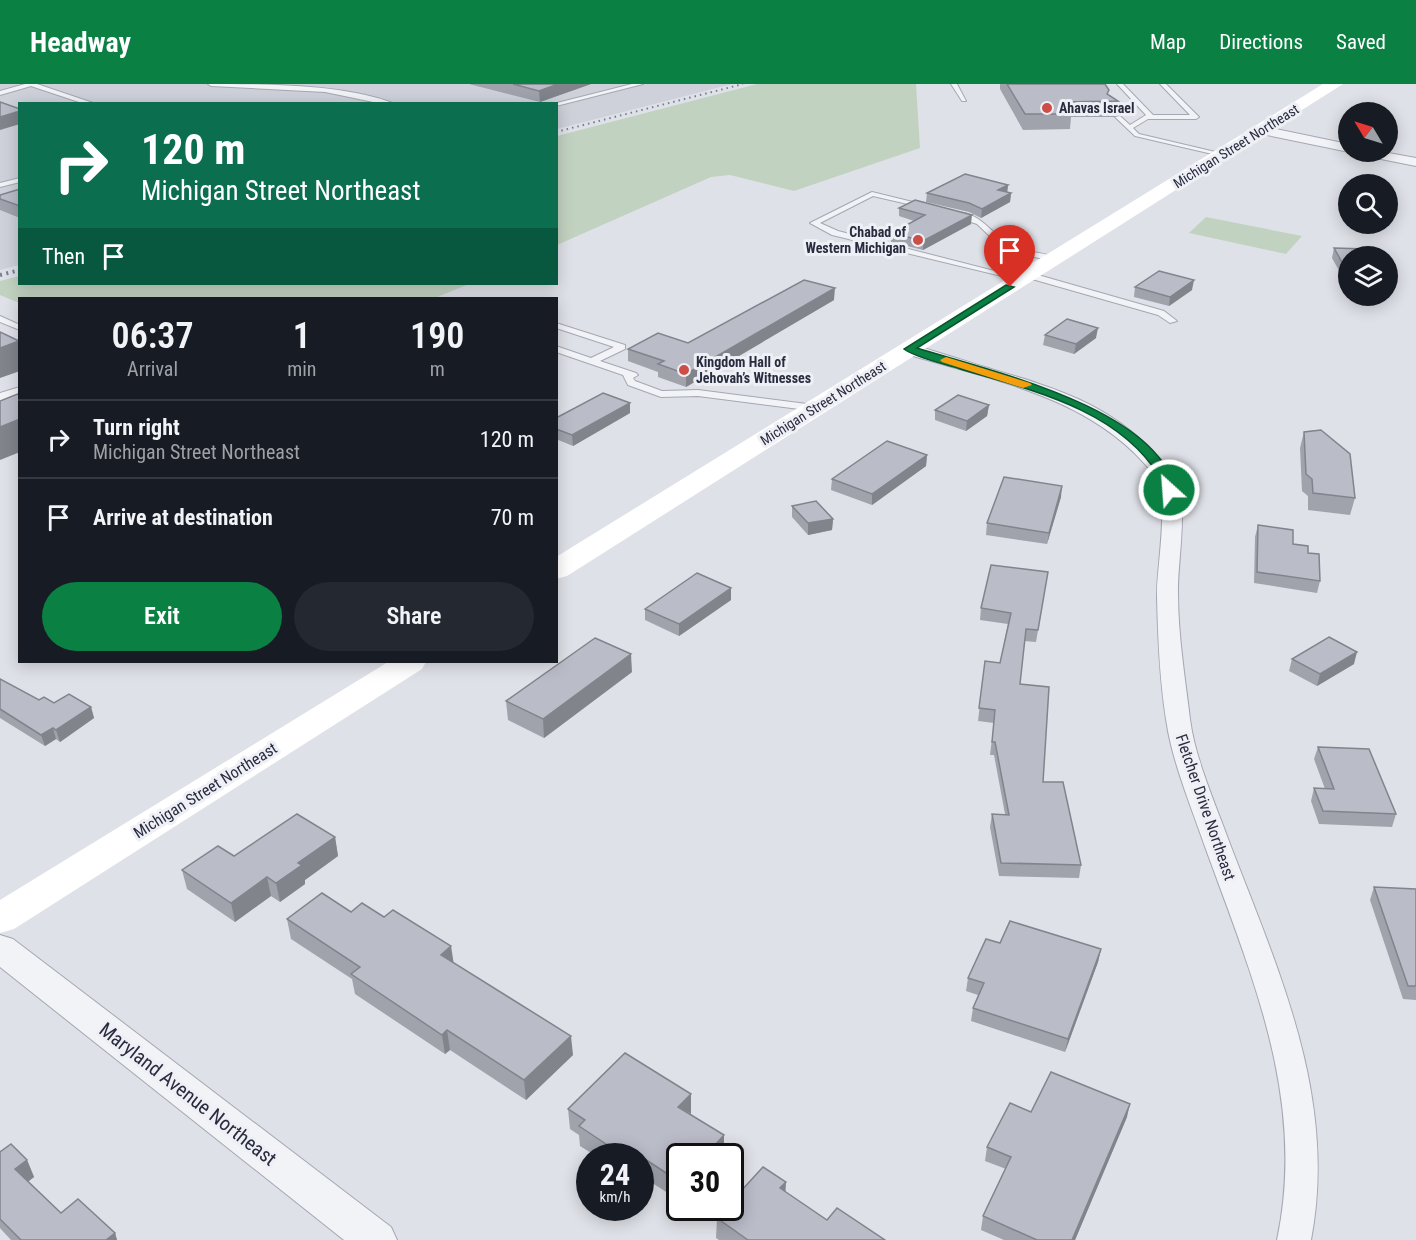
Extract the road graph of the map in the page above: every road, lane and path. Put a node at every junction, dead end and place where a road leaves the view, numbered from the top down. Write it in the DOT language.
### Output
graph roads {
  1 [pos="31,84"];
  2 [pos="211,84"];
  3 [pos="286,84"];
  4 [pos="640,84"];
  5 [pos="954,84"];
  6 [pos="1120,84"];
  7 [pos="1163,84"];
  8 [pos="1335,84"];
  9 [pos="276,87"];
  10 [pos="0,93"];
  11 [pos="1131,96"];
  12 [pos="964,100"];
  13 [pos="1123,100"];
  14 [pos="87,102"];
  15 [pos="383,102"];
  16 [pos="558,104"];
  17 [pos="1118,117"];
  18 [pos="1148,117"];
  19 [pos="1129,128"];
  20 [pos="1261,130"];
  21 [pos="1338,146"];
  22 [pos="1221,154"];
  23 [pos="1398,158"];
  24 [pos="1416,162"];
  25 [pos="18,180"];
  26 [pos="0,185"];
  27 [pos="930,208"];
  28 [pos="942,211"];
  29 [pos="1054,259"];
  30 [pos="1025,277"];
  31 [pos="0,320"];
  32 [pos="1173,321"];
  33 [pos="558,326"];
  34 [pos="18,327"];
  35 [pos="909,349"];
  36 [pos="558,350"];
  37 [pos="592,361"];
  38 [pos="627,373"];
  39 [pos="651,381"];
  40 [pos="18,393"];
  41 [pos="0,399"];
  42 [pos="815,408"];
  43 [pos="558,569"];
  44 [pos="408,663"];
  45 [pos="0,919"];
  46 [pos="0,948"];
  47 [pos="376,1240"];
  48 [pos="1294,1240"];
  1 -- 10 [label="lane"];
  1 -- 14 [label="lane"];
  2 -- 9 [label="lane"];
  3 -- 9 [label="lane"];
  4 -- 16 [label="lane"];
  5 -- 12 [label="lane"];
  6 -- 11 [label="lane"];
  7 -- 18 [label="lane"];
  8 -- 20 [label="main road, Michigan Street Northeast"];
  9 -- 15 [label="lane"];
  11 -- 13 [label="lane"];
  11 -- 18 [label="lane"];
  17 -- 19 [label="lane"];
  18 -- 19 [label="lane"];
  19 -- 22 [label="lane"];
  20 -- 21 [label="street"];
  20 -- 22 [label="main road, Michigan Street Northeast"];
  22 -- 29 [label="main road, Michigan Street Northeast"];
  23 -- 24 [label="street"];
  25 -- 26 [label="lane"];
  27 -- 30 [label="lane"];
  28 -- 29 [label="lane"];
  29 -- 30 [label="main road, Michigan Street Northeast"];
  30 -- 32 [label="lane"];
  30 -- 35 [label="main road, Michigan Street Northeast"];
  31 -- 34 [label="lane"];
  33 -- 37 [label="lane"];
  35 -- 42 [label="main road, Michigan Street Northeast"];
  35 -- 48 [label="street, Fletcher Drive Northeast"];
  36 -- 37 [label="lane"];
  37 -- 38 [label="lane"];
  38 -- 39 [label="lane"];
  38 -- 42 [label="lane"];
  40 -- 41 [label="street"];
  42 -- 43 [label="main road, Michigan Street Northeast"];
  44 -- 45 [label="main road, Michigan Street Northeast"];
  46 -- 47 [label="street, Maryland Avenue Northeast"];
}
